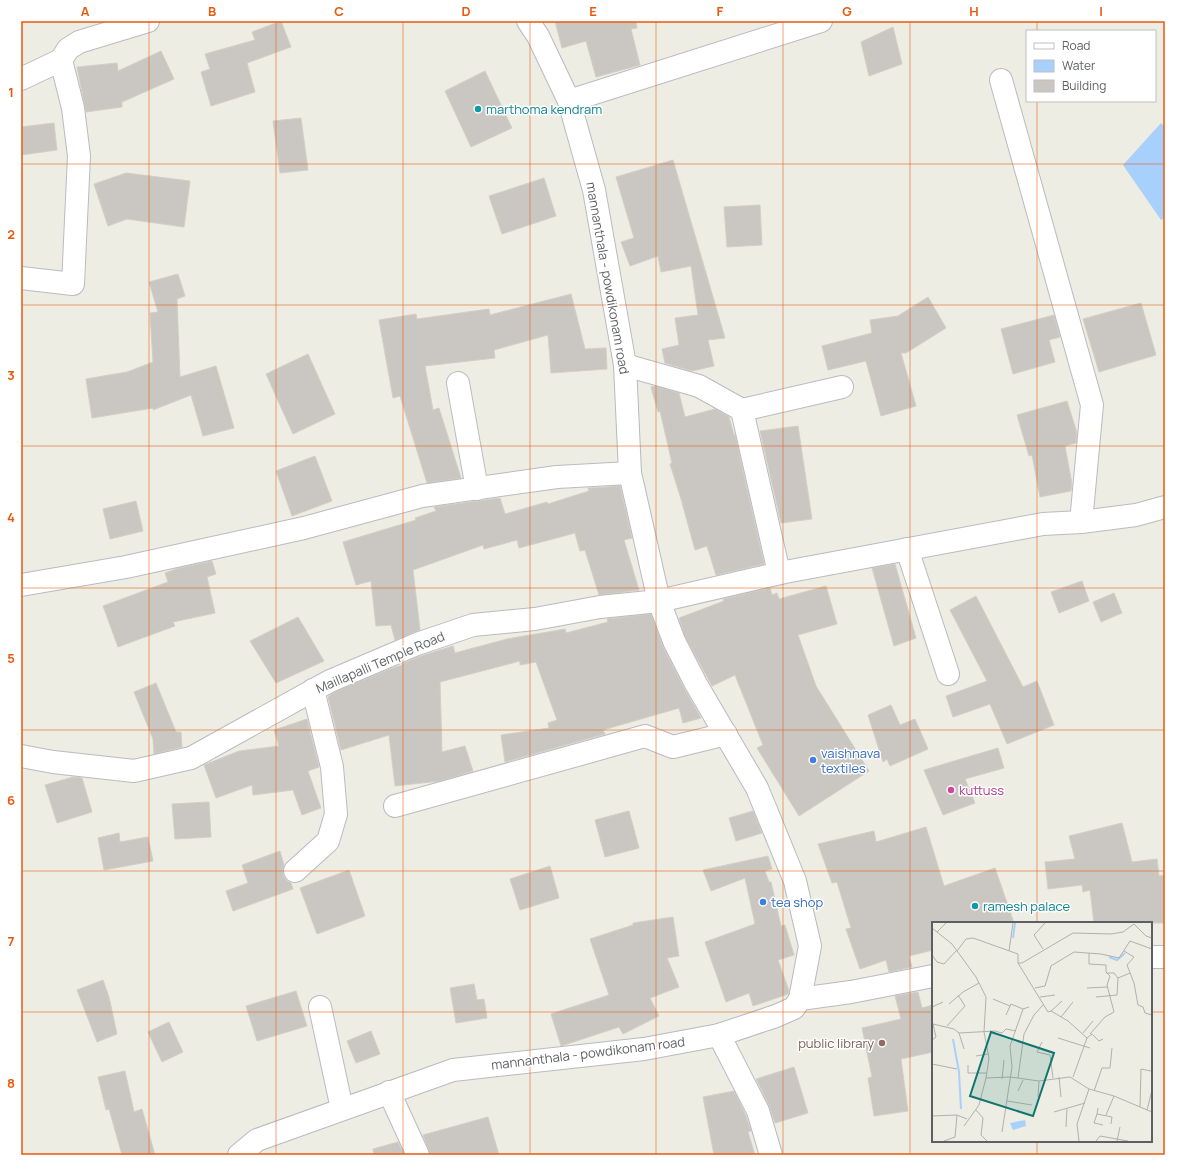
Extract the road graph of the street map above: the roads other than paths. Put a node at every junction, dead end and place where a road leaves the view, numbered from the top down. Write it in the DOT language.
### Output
graph roads {
  1 [pos="148,21"];
  2 [pos="528,21"];
  3 [pos="821,21"];
  4 [pos="61,60"];
  5 [pos="21,78"];
  6 [pos="1000,80"];
  7 [pos="569,101"];
  8 [pos="21,278"];
  9 [pos="625,365"];
  10 [pos="458,383"];
  11 [pos="842,388"];
  12 [pos="742,410"];
  13 [pos="630,473"];
  14 [pos="477,489"];
  15 [pos="1165,507"];
  16 [pos="1080,522"];
  17 [pos="907,549"];
  18 [pos="779,573"];
  19 [pos="22,579"];
  20 [pos="659,601"];
  21 [pos="948,674"];
  22 [pos="313,690"];
  23 [pos="726,734"];
  24 [pos="21,756"];
  25 [pos="395,806"];
  26 [pos="295,871"];
  27 [pos="1152,956"];
  28 [pos="1165,957"];
  29 [pos="932,976"];
  30 [pos="800,999"];
  31 [pos="320,1007"];
  32 [pos="719,1035"];
  33 [pos="389,1092"];
  34 [pos="342,1109"];
  35 [pos="239,1155"];
  36 [pos="418,1155"];
  37 [pos="771,1155"];
  1 -- 4 [label="street"];
  2 -- 7 [label="street, mannanthala - powdikonam road"];
  3 -- 7 [label="street"];
  4 -- 5 [label="street"];
  4 -- 8 [label="street"];
  6 -- 16 [label="street"];
  7 -- 9 [label="street, mannanthala - powdikonam road"];
  9 -- 12 [label="street"];
  9 -- 13 [label="street, mannanthala - powdikonam road"];
  10 -- 14 [label="street"];
  11 -- 12 [label="street"];
  12 -- 18 [label="street"];
  13 -- 14 [label="street"];
  13 -- 20 [label="street, mannanthala - powdikonam road"];
  14 -- 19 [label="street"];
  15 -- 16 [label="street, Maillapalli Temple Road"];
  16 -- 17 [label="street, Maillapalli Temple Road"];
  17 -- 18 [label="street, Maillapalli Temple Road"];
  17 -- 21 [label="street"];
  18 -- 20 [label="street, Maillapalli Temple Road"];
  20 -- 22 [label="street, Maillapalli Temple Road"];
  20 -- 23 [label="street, mannanthala - powdikonam road"];
  22 -- 24 [label="street, Maillapalli Temple Road"];
  22 -- 26 [label="street"];
  23 -- 25 [label="street"];
  23 -- 30 [label="street, mannanthala - powdikonam road"];
  27 -- 28 [label="street"];
  29 -- 30 [label="street"];
  30 -- 32 [label="street, mannanthala - powdikonam road"];
  31 -- 34 [label="street"];
  32 -- 33 [label="street, mannanthala - powdikonam road"];
  32 -- 37 [label="street"];
  33 -- 34 [label="street, mannanthala - powdikonam road"];
  33 -- 36 [label="street"];
  34 -- 35 [label="street, mannanthala - powdikonam road"];
}
